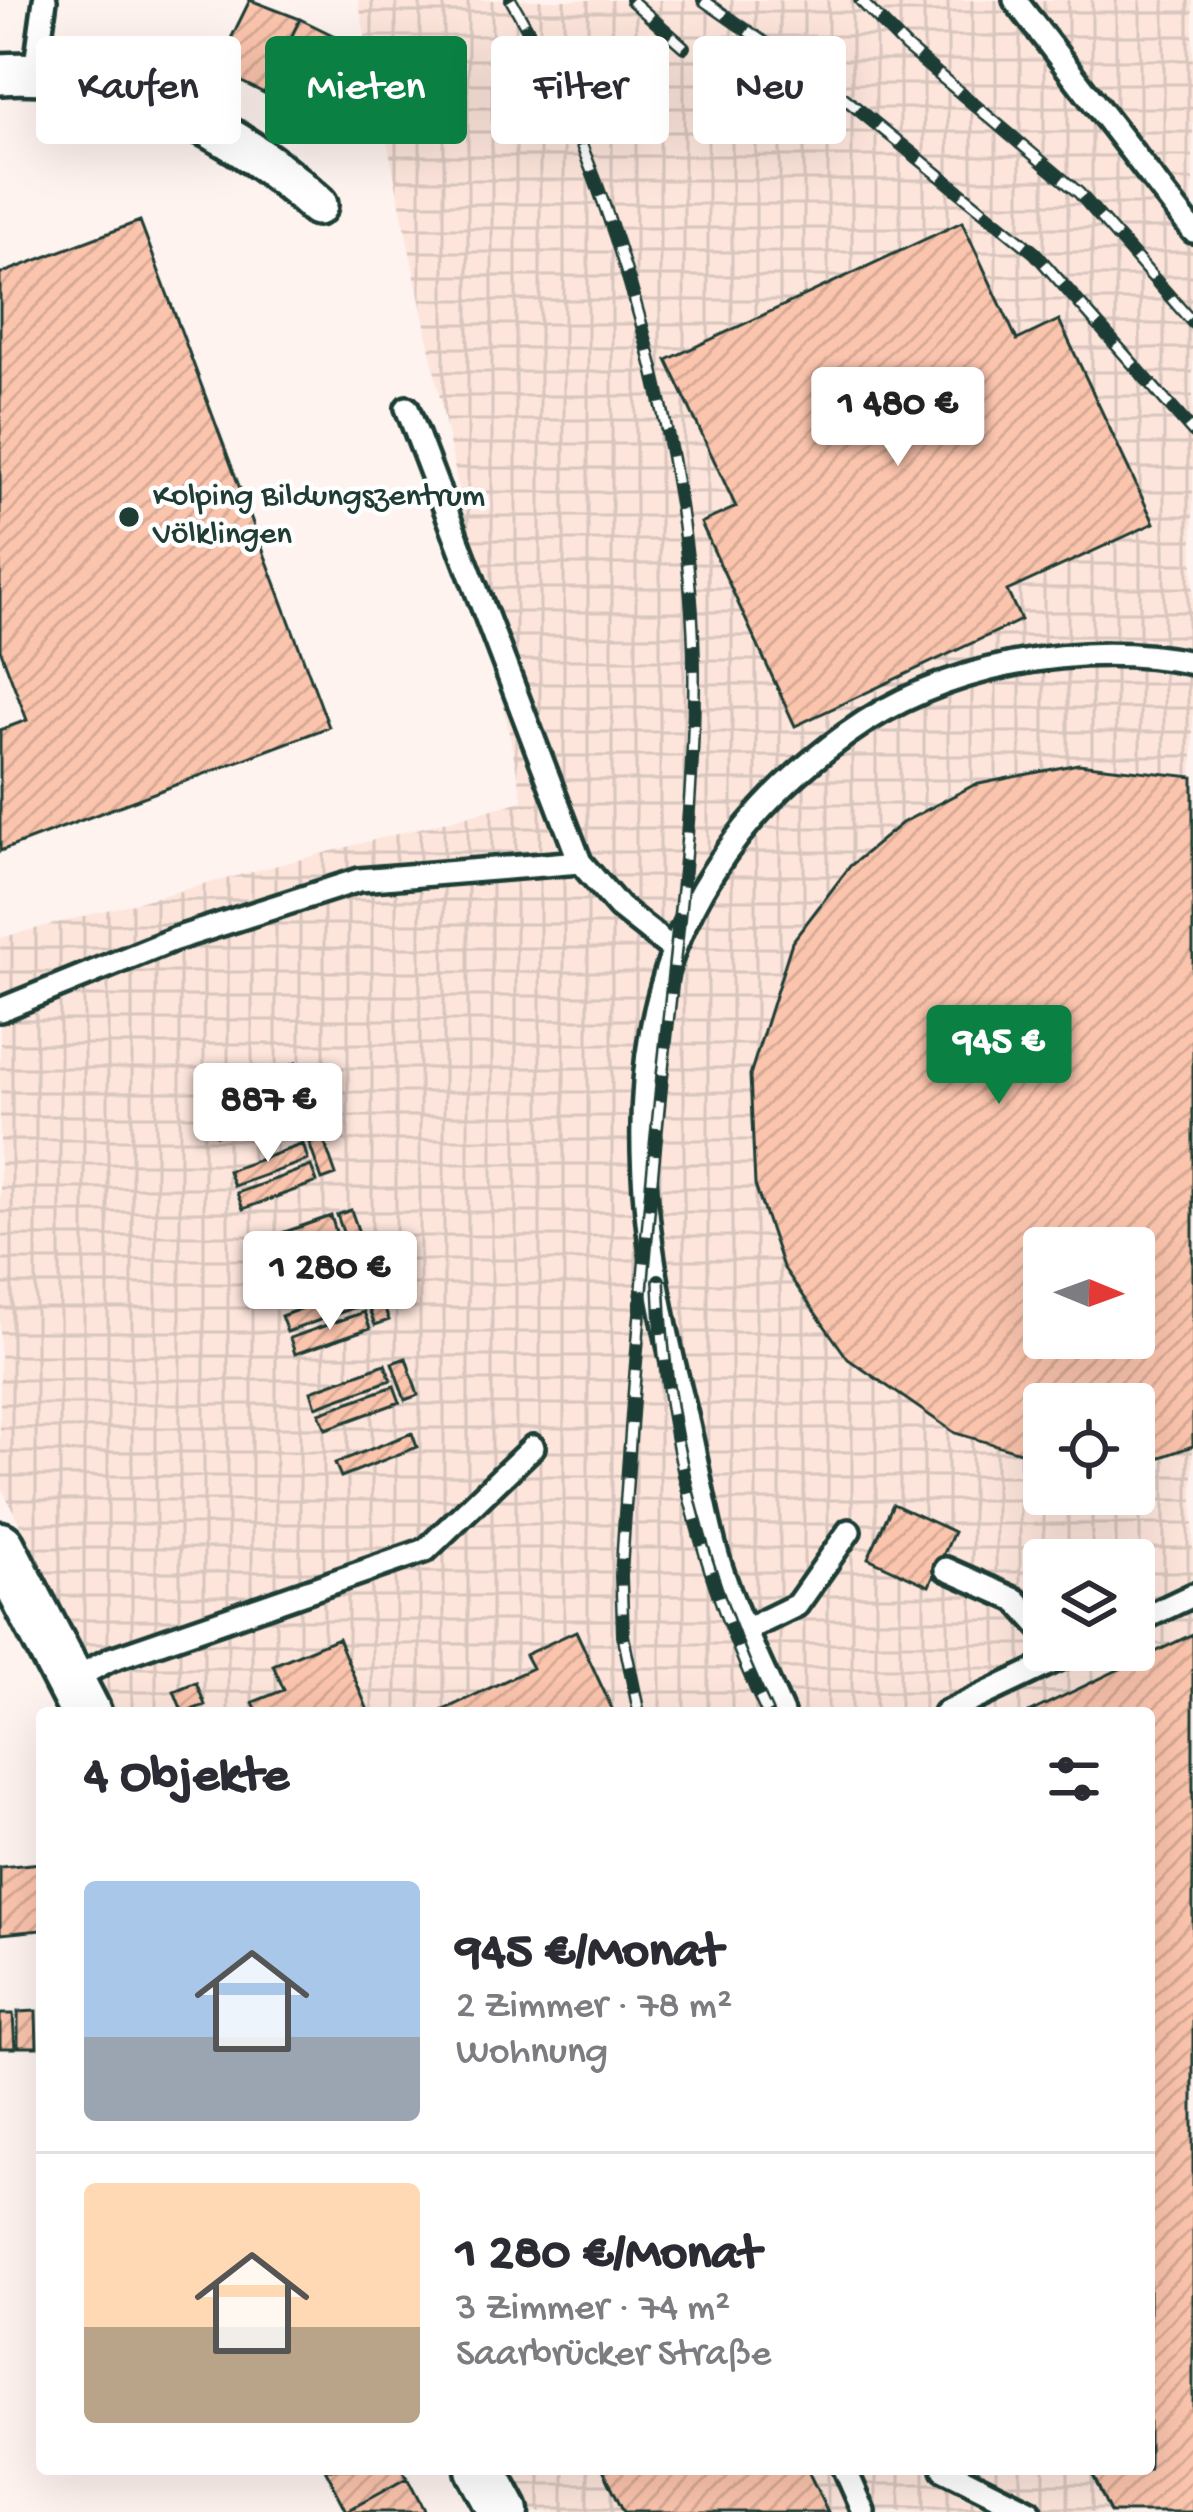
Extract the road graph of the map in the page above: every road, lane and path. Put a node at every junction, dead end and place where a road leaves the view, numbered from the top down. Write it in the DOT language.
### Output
graph roads {
  1 [pos="45,0"];
  2 [pos="1015,0"];
  3 [pos="17,73"];
  4 [pos="317,205"];
  5 [pos="1193,231"];
  6 [pos="407,408"];
  7 [pos="1193,663"];
  8 [pos="580,862"];
  9 [pos="671,948"];
  10 [pos="0,1010"];
  11 [pos="533,1447"];
  12 [pos="849,1531"];
  13 [pos="0,1547"];
  14 [pos="946,1569"];
  15 [pos="1193,1595"];
  16 [pos="1023,1608"];
  17 [pos="1155,1614"];
  18 [pos="746,1630"];
  19 [pos="1030,1671"];
  20 [pos="78,1697"];
  21 [pos="779,1707"];
  22 [pos="957,1707"];
  23 [pos="484,2475"];
  24 [pos="847,2475"];
  25 [pos="956,2475"];
  26 [pos="503,2512"];
  27 [pos="864,2512"];
  28 [pos="1030,2512"];
  1 -- 3 [label="lane"];
  2 -- 5 [label="lane"];
  3 -- 4 [label="street"];
  6 -- 8 [label="lane"];
  7 -- 9 [label="lane"];
  8 -- 9 [label="lane"];
  8 -- 10 [label="lane"];
  9 -- 18 [label="lane"];
  11 -- 20 [label="lane"];
  12 -- 18 [label="lane"];
  13 -- 20 [label="street"];
  14 -- 16 [label="lane"];
  15 -- 17 [label="lane"];
  18 -- 21 [label="lane"];
  19 -- 22 [label="lane"];
  23 -- 26 [label="street"];
  24 -- 27 [label="lane"];
  25 -- 28 [label="lane"];
}
